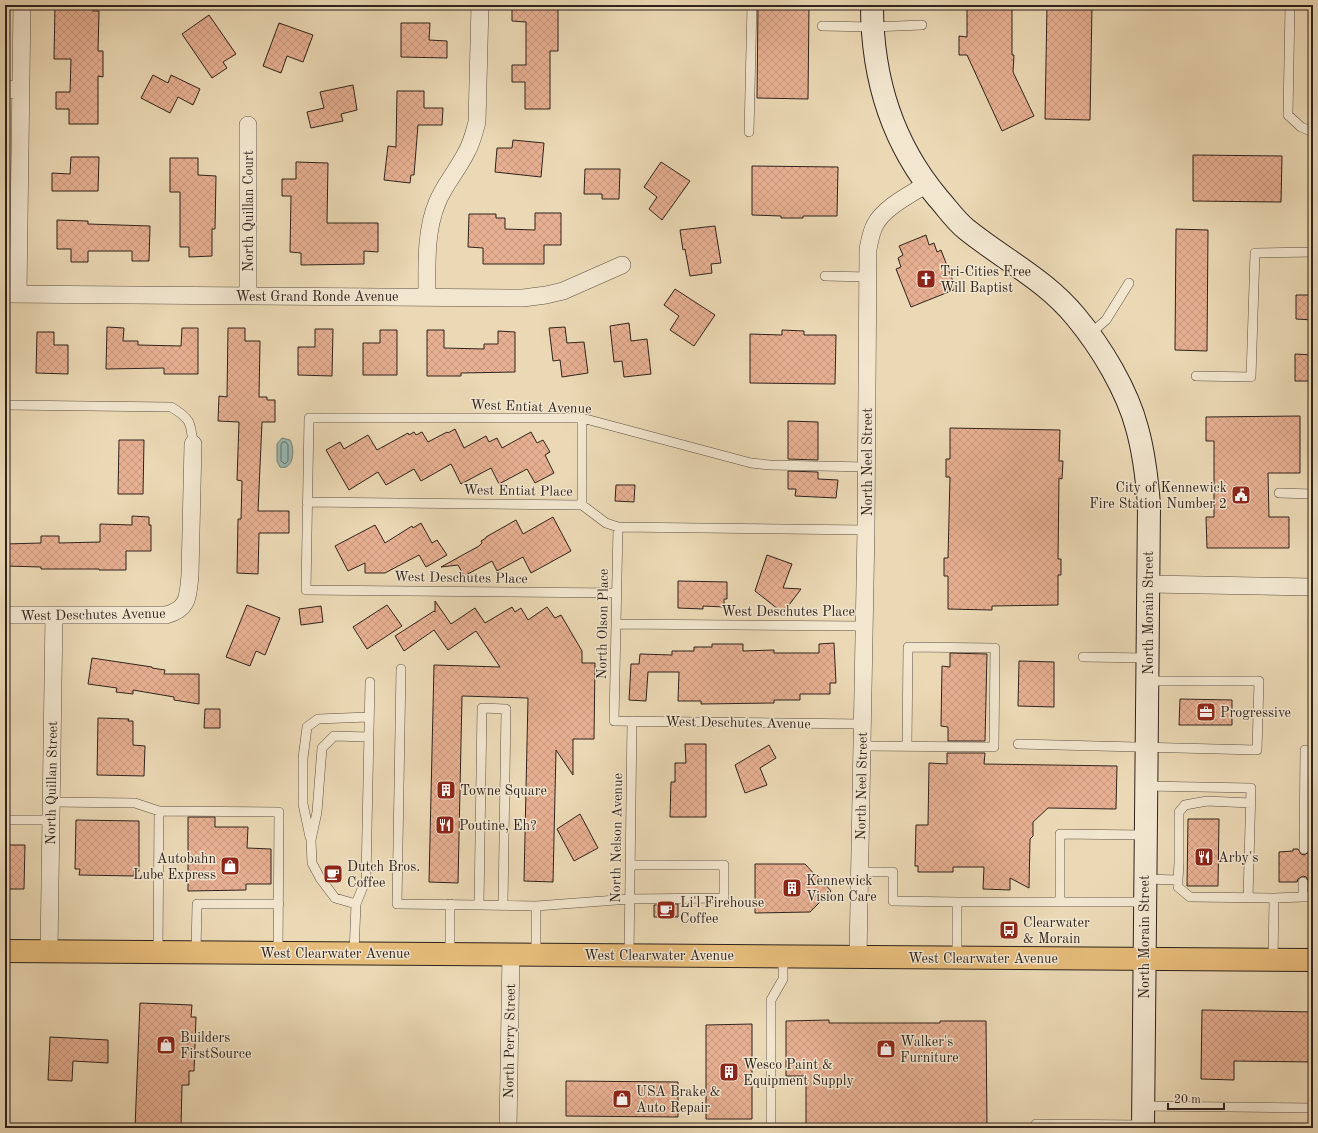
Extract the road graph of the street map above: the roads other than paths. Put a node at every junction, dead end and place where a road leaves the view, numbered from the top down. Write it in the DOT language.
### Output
graph roads {
  1 [pos="22,5"];
  2 [pos="480,5"];
  3 [pos="752,5"];
  4 [pos="872,5"];
  5 [pos="1290,5"];
  6 [pos="922,25"];
  7 [pos="822,26"];
  8 [pos="873,27"];
  9 [pos="13,90"];
  10 [pos="248,125"];
  11 [pos="749,132"];
  12 [pos="1313,132"];
  13 [pos="927,184"];
  14 [pos="1313,252"];
  15 [pos="622,265"];
  16 [pos="825,276"];
  17 [pos="868,277"];
  18 [pos="1129,283"];
  19 [pos="11,294"];
  20 [pos="248,296"];
  21 [pos="427,297"];
  22 [pos="1089,335"];
  23 [pos="1196,376"];
  24 [pos="5,405"];
  25 [pos="582,418"];
  26 [pos="193,444"];
  27 [pos="867,467"];
  28 [pos="1279,493"];
  29 [pos="1313,494"];
  30 [pos="307,502"];
  31 [pos="582,505"];
  32 [pos="618,527"];
  33 [pos="866,530"];
  34 [pos="1149,584"];
  35 [pos="1313,587"];
  36 [pos="616,593"];
  37 [pos="5,615"];
  38 [pos="54,615"];
  39 [pos="616,624"];
  40 [pos="864,626"];
  41 [pos="1083,657"];
  42 [pos="1148,658"];
  43 [pos="402,669"];
  44 [pos="1148,681"];
  45 [pos="370,682"];
  46 [pos="368,717"];
  47 [pos="614,721"];
  48 [pos="632,721"];
  49 [pos="863,724"];
  50 [pos="368,737"];
  51 [pos="1018,744"];
  52 [pos="862,746"];
  53 [pos="907,746"];
  54 [pos="1146,747"];
  55 [pos="1313,750"];
  56 [pos="1145,786"];
  57 [pos="51,802"];
  58 [pos="1251,803"];
  59 [pos="159,811"];
  60 [pos="5,820"];
  61 [pos="51,820"];
  62 [pos="1145,835"];
  63 [pos="311,840"];
  64 [pos="1304,849"];
  65 [pos="630,865"];
  66 [pos="860,872"];
  67 [pos="1144,879"];
  68 [pos="1178,880"];
  69 [pos="1303,882"];
  70 [pos="1303,897"];
  71 [pos="1313,897"];
  72 [pos="1248,898"];
  73 [pos="1274,898"];
  74 [pos="630,899"];
  75 [pos="957,902"];
  76 [pos="1060,902"];
  77 [pos="1144,902"];
  78 [pos="279,904"];
  79 [pos="356,904"];
  80 [pos="450,904"];
  81 [pos="479,905"];
  82 [pos="503,905"];
  83 [pos="536,906"];
  84 [pos="5,951"];
  85 [pos="49,951"];
  86 [pos="158,952"];
  87 [pos="196,952"];
  88 [pos="278,953"];
  89 [pos="354,953"];
  90 [pos="450,954"];
  91 [pos="511,954"];
  92 [pos="536,954"];
  93 [pos="629,955"];
  94 [pos="783,956"];
  95 [pos="858,957"];
  96 [pos="957,958"];
  97 [pos="1144,959"];
  98 [pos="1274,960"];
  99 [pos="1313,960"];
  100 [pos="1313,1108"];
  101 [pos="1143,1120"];
  102 [pos="1036,1124"];
  103 [pos="508,1128"];
  104 [pos="771,1128"];
  1 -- 9 [label="street"];
  2 -- 21 [label="street"];
  3 -- 11 [label="lane"];
  4 -- 8 [label="street"];
  5 -- 12 [label="lane"];
  6 -- 8 [label="lane"];
  7 -- 8 [label="lane"];
  8 -- 13 [label="street"];
  9 -- 19 [label="street"];
  10 -- 20 [label="street, North Quillan Court"];
  13 -- 17 [label="street, North Neel Street"];
  13 -- 22 [label="street, North Morain Street"];
  14 -- 23 [label="lane"];
  15 -- 21 [label="street, West Grand Ronde Avenue"];
  16 -- 17 [label="lane"];
  17 -- 27 [label="street, North Neel Street"];
  18 -- 22 [label="lane"];
  19 -- 20 [label="street, West Grand Ronde Avenue"];
  20 -- 21 [label="street, West Grand Ronde Avenue"];
  22 -- 34 [label="street, North Morain Street"];
  24 -- 26 [label="lane"];
  25 -- 27 [label="lane, West Entiat Avenue"];
  25 -- 30 [label="lane, West Entiat Avenue"];
  25 -- 31 [label="lane"];
  26 -- 38 [label="street, West Deschutes Avenue"];
  27 -- 33 [label="street, North Neel Street"];
  28 -- 29 [label="lane"];
  30 -- 31 [label="lane, West Entiat Place"];
  30 -- 36 [label="lane, West Deschutes Place"];
  31 -- 32 [label="lane, West Entiat Place"];
  32 -- 33 [label="lane, West Entiat Place"];
  32 -- 36 [label="lane, North Olson Place"];
  33 -- 40 [label="street, North Neel Street"];
  34 -- 35 [label="street"];
  34 -- 42 [label="street, North Morain Street"];
  36 -- 39 [label="lane, North Olson Place"];
  37 -- 38 [label="street, West Deschutes Avenue"];
  38 -- 57 [label="street, North Quillan Street"];
  39 -- 40 [label="lane, West Deschutes Place"];
  39 -- 47 [label="lane, North Olson Place"];
  40 -- 49 [label="street, North Neel Street"];
  41 -- 42 [label="lane"];
  42 -- 44 [label="street, North Morain Street"];
  43 -- 80 [label="lane"];
  44 -- 54 [label="street, North Morain Street"];
  44 -- 54 [label="lane"];
  45 -- 46 [label="lane"];
  46 -- 50 [label="lane"];
  46 -- 63 [label="lane"];
  47 -- 48 [label="lane, West Deschutes Avenue"];
  48 -- 49 [label="lane, West Deschutes Avenue"];
  48 -- 65 [label="lane, North Nelson Avenue"];
  49 -- 52 [label="street, North Neel Street"];
  50 -- 63 [label="lane"];
  50 -- 79 [label="lane"];
  51 -- 54 [label="lane"];
  52 -- 53 [label="lane"];
  52 -- 66 [label="street, North Neel Street"];
  53 -- 53 [label="lane"];
  54 -- 56 [label="street, North Morain Street"];
  55 -- 64 [label="lane"];
  56 -- 58 [label="lane"];
  56 -- 62 [label="street, North Morain Street"];
  57 -- 59 [label="lane"];
  57 -- 61 [label="street, North Quillan Street"];
  58 -- 68 [label="lane"];
  58 -- 72 [label="lane"];
  59 -- 78 [label="lane"];
  59 -- 86 [label="lane"];
  60 -- 61 [label="lane"];
  61 -- 85 [label="street, North Quillan Street"];
  62 -- 67 [label="street, North Morain Street"];
  62 -- 76 [label="lane"];
  63 -- 79 [label="lane"];
  65 -- 74 [label="lane, North Nelson Avenue"];
  65 -- 74 [label="lane"];
  66 -- 75 [label="lane"];
  66 -- 95 [label="street, North Neel Street"];
  67 -- 68 [label="lane"];
  67 -- 77 [label="street, North Morain Street"];
  68 -- 72 [label="lane"];
  69 -- 70 [label="lane"];
  70 -- 71 [label="lane"];
  70 -- 73 [label="lane"];
  72 -- 73 [label="lane"];
  73 -- 98 [label="lane"];
  74 -- 83 [label="lane"];
  74 -- 93 [label="lane, North Nelson Avenue"];
  75 -- 76 [label="lane"];
  75 -- 96 [label="lane"];
  76 -- 77 [label="lane"];
  77 -- 97 [label="street, North Morain Street"];
  78 -- 87 [label="lane"];
  78 -- 88 [label="lane"];
  79 -- 89 [label="lane"];
  80 -- 81 [label="lane"];
  80 -- 90 [label="lane"];
  81 -- 82 [label="lane"];
  81 -- 82 [label="lane"];
  82 -- 83 [label="lane"];
  83 -- 92 [label="lane"];
  84 -- 85 [label="main road, West Clearwater Avenue"];
  85 -- 86 [label="main road, West Clearwater Avenue"];
  86 -- 87 [label="main road, West Clearwater Avenue"];
  87 -- 88 [label="main road, West Clearwater Avenue"];
  88 -- 89 [label="main road, West Clearwater Avenue"];
  89 -- 90 [label="main road, West Clearwater Avenue"];
  90 -- 91 [label="main road, West Clearwater Avenue"];
  91 -- 92 [label="main road, West Clearwater Avenue"];
  91 -- 103 [label="street, North Perry Street"];
  92 -- 93 [label="main road, West Clearwater Avenue"];
  93 -- 94 [label="main road, West Clearwater Avenue"];
  94 -- 95 [label="main road, West Clearwater Avenue"];
  94 -- 104 [label="lane"];
  95 -- 96 [label="main road, West Clearwater Avenue"];
  96 -- 97 [label="main road, West Clearwater Avenue"];
  97 -- 98 [label="main road, West Clearwater Avenue"];
  97 -- 101 [label="street, North Morain Street"];
  98 -- 99 [label="main road, West Clearwater Avenue"];
  100 -- 101 [label="lane"];
  101 -- 102 [label="lane"];
}
